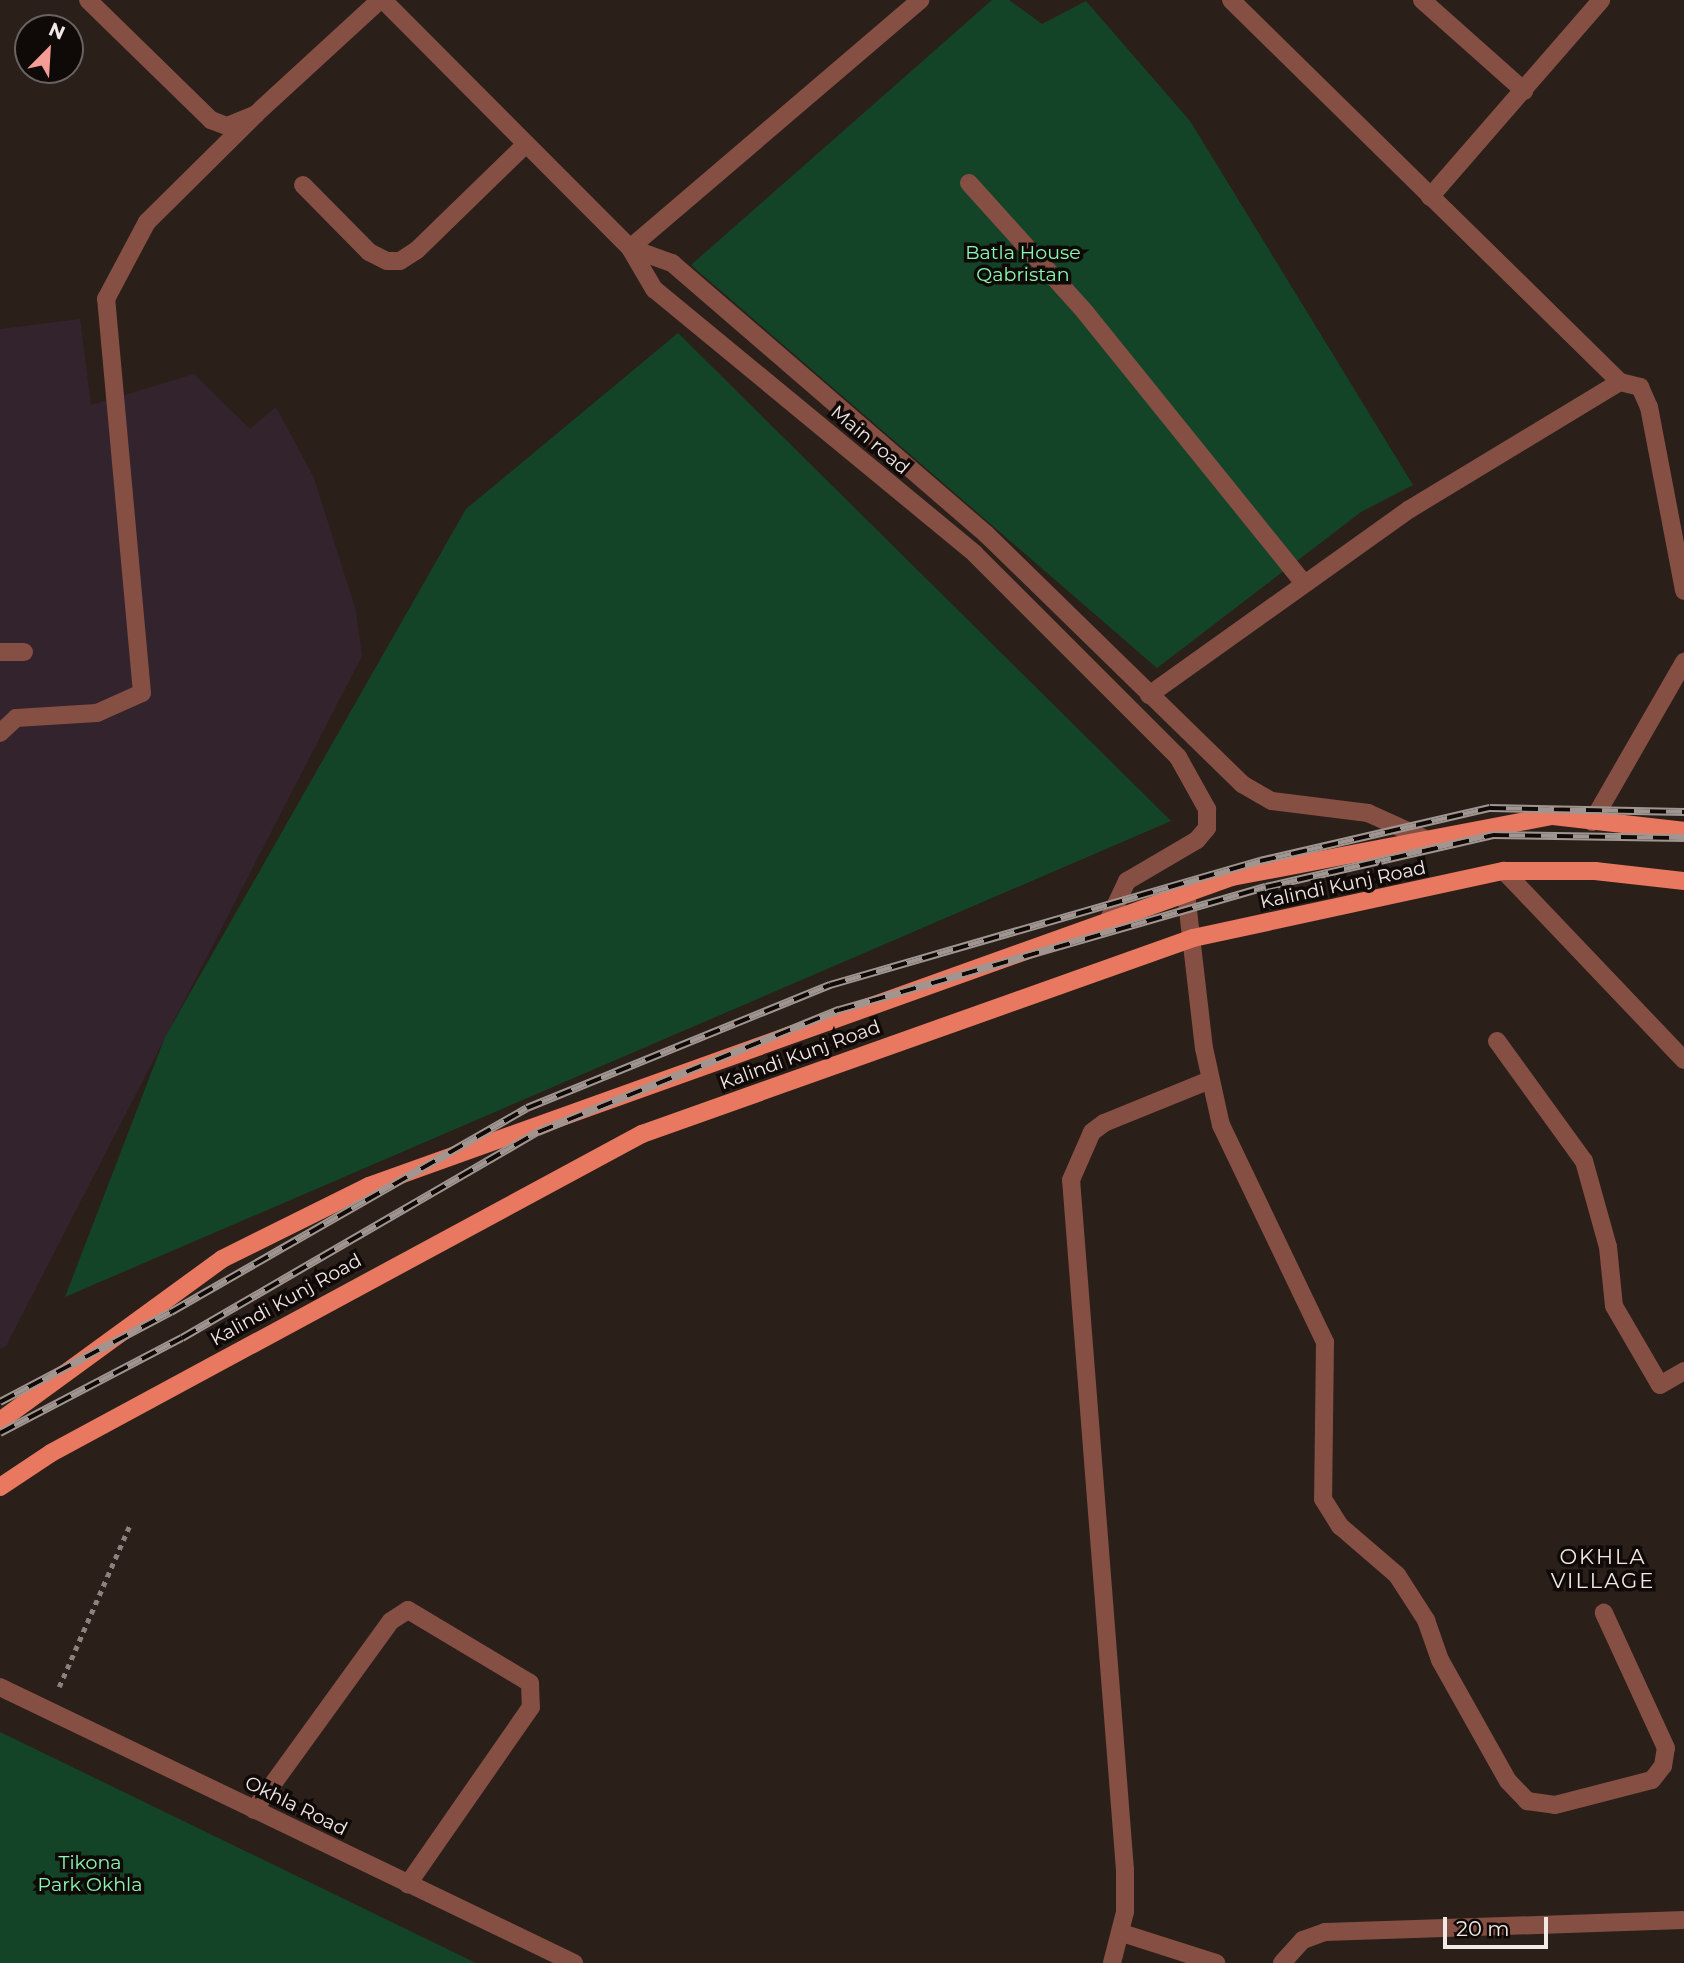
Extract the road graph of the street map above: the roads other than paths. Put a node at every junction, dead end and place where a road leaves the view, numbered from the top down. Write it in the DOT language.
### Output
graph roads {
  1 [pos="88,0"];
  2 [pos="381,0"];
  3 [pos="920,0"];
  4 [pos="1231,0"];
  5 [pos="1422,0"];
  6 [pos="1601,0"];
  7 [pos="1524,91"];
  8 [pos="256,114"];
  9 [pos="526,144"];
  10 [pos="969,183"];
  11 [pos="303,185"];
  12 [pos="1430,197"];
  13 [pos="630,248"];
  14 [pos="1620,382"];
  15 [pos="1304,583"];
  16 [pos="1684,591"];
  17 [pos="0,652"];
  18 [pos="24,652"];
  19 [pos="1684,662"];
  20 [pos="1149,695"];
  21 [pos="0,733"];
  22 [pos="1592,822"];
  23 [pos="1684,831"];
  24 [pos="1423,838"];
  25 [pos="1504,872"];
  26 [pos="1684,881"];
  27 [pos="1186,893"];
  28 [pos="1108,921"];
  29 [pos="1192,938"];
  30 [pos="1497,1041"];
  31 [pos="1684,1060"];
  32 [pos="1210,1080"];
  33 [pos="1684,1371"];
  34 [pos="0,1421"];
  35 [pos="0,1487"];
  36 [pos="1604,1613"];
  37 [pos="0,1687"];
  38 [pos="254,1810"];
  39 [pos="408,1884"];
  40 [pos="1684,1920"];
  41 [pos="1122,1933"];
  42 [pos="566,1961"];
  43 [pos="1112,1963"];
  44 [pos="1216,1963"];
  45 [pos="1282,1963"];
  1 -- 8 [label="street"];
  2 -- 8 [label="street"];
  2 -- 9 [label="street, Main road"];
  3 -- 13 [label="street"];
  4 -- 12 [label="street"];
  5 -- 7 [label="street"];
  6 -- 7 [label="street"];
  7 -- 12 [label="street"];
  8 -- 21 [label="street"];
  9 -- 11 [label="street"];
  9 -- 13 [label="street, Main road"];
  10 -- 15 [label="street"];
  12 -- 14 [label="street"];
  13 -- 20 [label="street"];
  13 -- 28 [label="street, Main road"];
  14 -- 15 [label="street"];
  14 -- 16 [label="street"];
  15 -- 20 [label="street"];
  17 -- 18 [label="street"];
  19 -- 22 [label="street"];
  20 -- 24 [label="street"];
  22 -- 23 [label="main road, Kalindi Kunj Road"];
  22 -- 24 [label="main road, Kalindi Kunj Road"];
  24 -- 27 [label="main road, Kalindi Kunj Road"];
  25 -- 26 [label="main road, Kalindi Kunj Road"];
  25 -- 29 [label="main road, Kalindi Kunj Road"];
  25 -- 31 [label="street"];
  27 -- 28 [label="main road, Kalindi Kunj Road"];
  27 -- 29 [label="street"];
  28 -- 34 [label="main road, Kalindi Kunj Road"];
  29 -- 32 [label="street"];
  29 -- 35 [label="main road, Kalindi Kunj Road"];
  30 -- 33 [label="street"];
  32 -- 36 [label="street"];
  32 -- 41 [label="street"];
  37 -- 38 [label="street, Okhla Road"];
  38 -- 39 [label="street, Okhla Road"];
  38 -- 39 [label="street"];
  39 -- 42 [label="street, Okhla Road"];
  40 -- 45 [label="street"];
  41 -- 43 [label="street"];
  41 -- 44 [label="street"];
}
